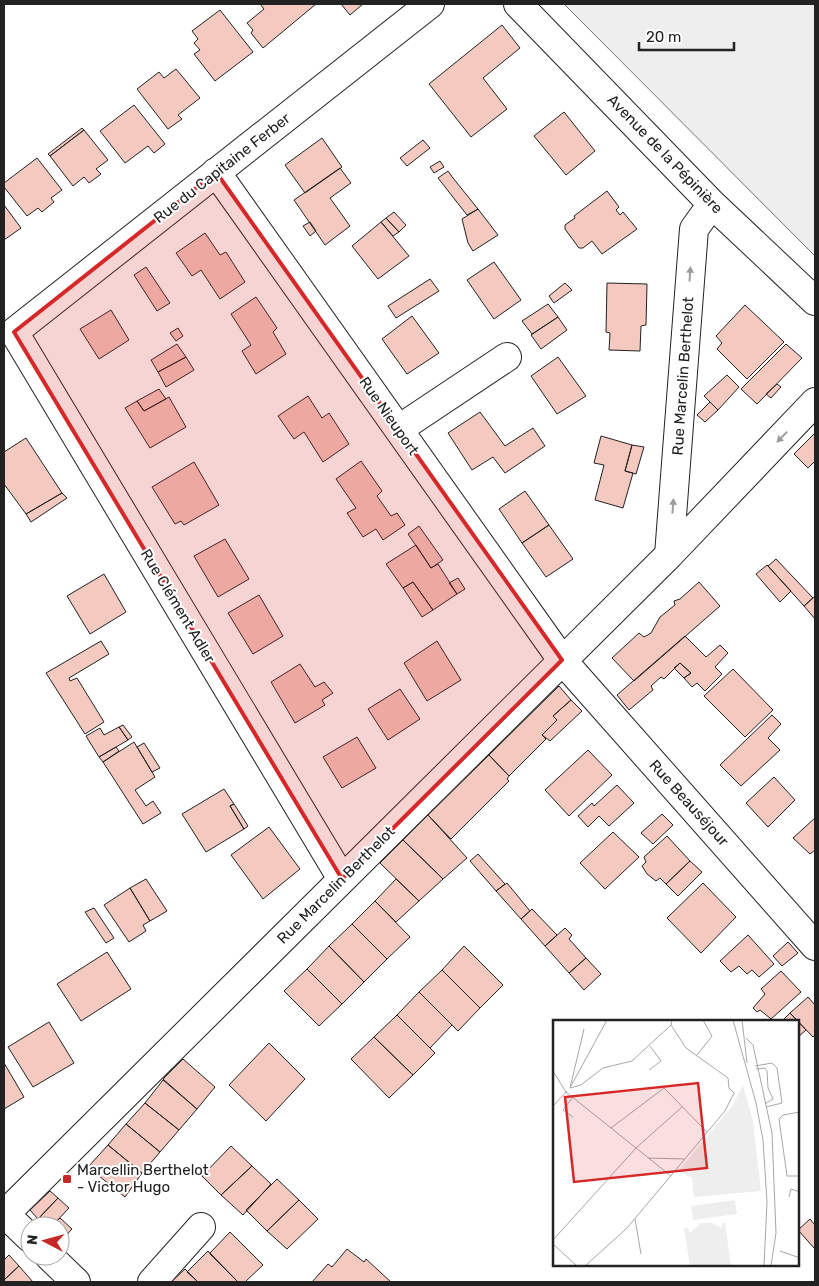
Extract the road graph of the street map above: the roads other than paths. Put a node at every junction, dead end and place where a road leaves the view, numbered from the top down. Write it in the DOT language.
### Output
graph roads {
  1 [pos="430,4"];
  2 [pos="518,4"];
  3 [pos="216,172"];
  4 [pos="712,204"];
  5 [pos="815,301"];
  6 [pos="14,332"];
  7 [pos="507,357"];
  8 [pos="815,402"];
  9 [pos="399,430"];
  10 [pos="669,555"];
  11 [pos="562,660"];
  12 [pos="342,879"];
  13 [pos="815,946"];
  14 [pos="4,1214"];
  15 [pos="201,1227"];
  16 [pos="20,1229"];
  17 [pos="59,1266"];
  18 [pos="76,1282"];
  19 [pos="152,1282"];
  1 -- 3 [label="street, Rue du Capitaine Ferber"];
  2 -- 4 [label="street, Avenue de la Pépinière"];
  3 -- 6 [label="street, Rue du Capitaine Ferber"];
  3 -- 9 [label="street, Rue Nieuport"];
  4 -- 5 [label="street, Avenue de la Pépinière"];
  10 -- 4 [label="street, Rue Marcelin Berthelot, one-way"];
  6 -- 12 [label="street, Rue Clément Adler"];
  7 -- 9 [label="street"];
  8 -- 10 [label="street, Rue Marcelin Berthelot, one-way"];
  9 -- 11 [label="street, Rue Nieuport"];
  10 -- 11 [label="street, Rue Marcelin Berthelot"];
  11 -- 12 [label="street, Rue Marcelin Berthelot"];
  11 -- 13 [label="street, Rue Beauséjour"];
  12 -- 14 [label="street, Rue Marcelin Berthelot"];
  14 -- 16 [label="street"];
  15 -- 19 [label="street"];
  17 -- 18 [label="street"];
}
